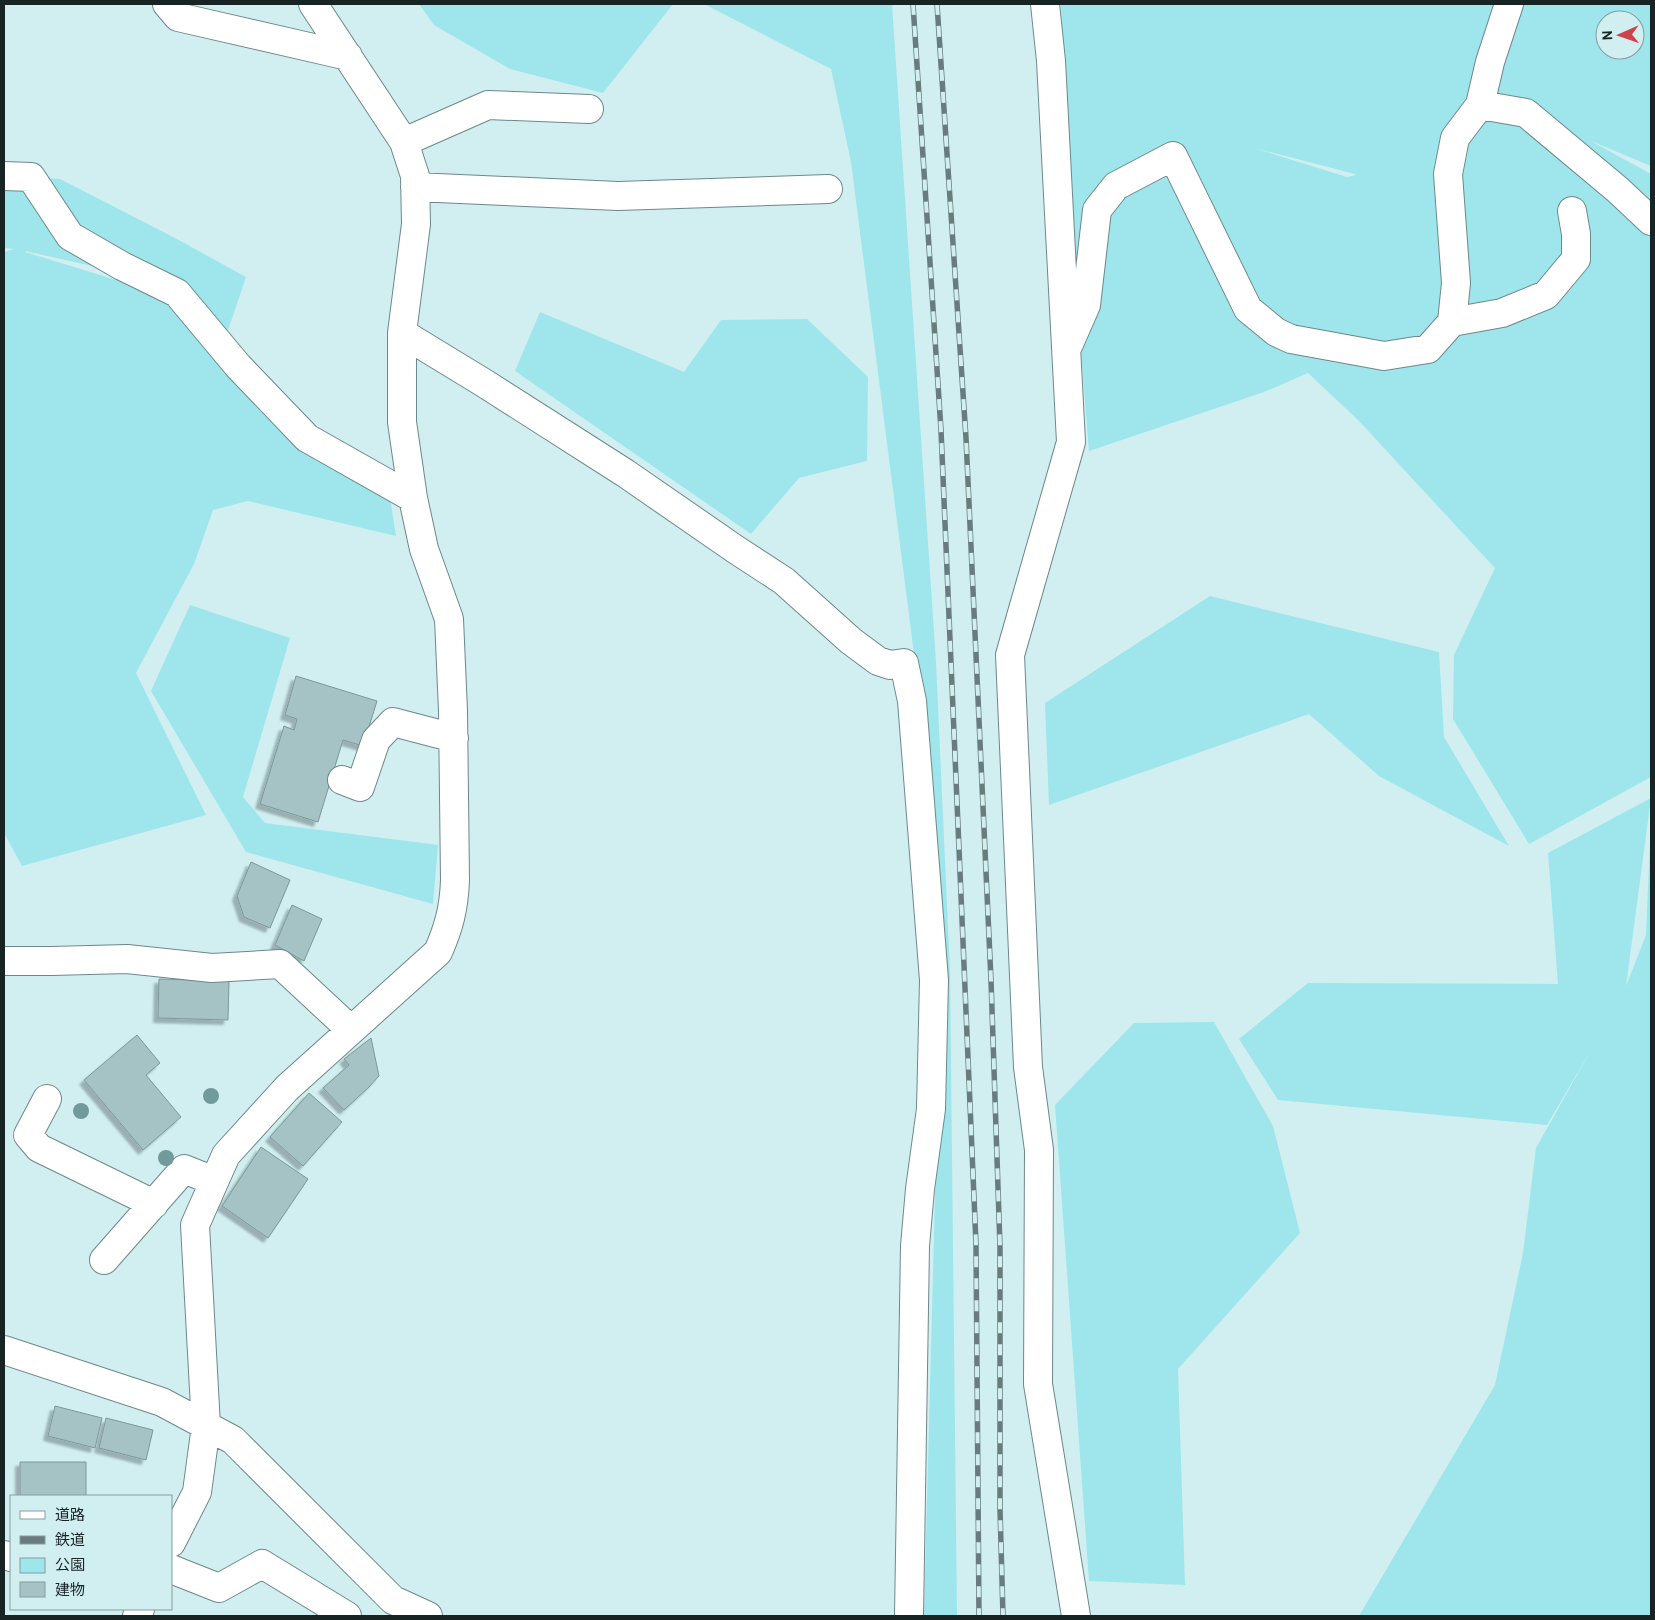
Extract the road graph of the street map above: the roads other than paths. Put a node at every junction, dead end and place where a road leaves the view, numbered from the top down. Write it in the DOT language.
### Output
graph roads {
  1 [pos="167,4"];
  2 [pos="313,4"];
  3 [pos="1045,4"];
  4 [pos="1509,4"];
  5 [pos="348,56"];
  6 [pos="1480,105"];
  7 [pos="590,109"];
  8 [pos="404,142"];
  9 [pos="4,176"];
  10 [pos="415,187"];
  11 [pos="828,189"];
  12 [pos="1572,211"];
  13 [pos="1651,221"];
  14 [pos="1452,322"];
  15 [pos="402,333"];
  16 [pos="1066,349"];
  17 [pos="413,498"];
  18 [pos="454,738"];
  19 [pos="342,780"];
  20 [pos="4,961"];
  21 [pos="351,1030"];
  22 [pos="47,1099"];
  23 [pos="214,1181"];
  24 [pos="154,1204"];
  25 [pos="104,1260"];
  26 [pos="4,1350"];
  27 [pos="206,1426"];
  28 [pos="172,1541"];
  29 [pos="172,1569"];
  30 [pos="347,1616"];
  31 [pos="428,1616"];
  32 [pos="908,1616"];
  33 [pos="1076,1616"];
  1 -- 5 [label="street"];
  2 -- 5 [label="street"];
  3 -- 16 [label="street"];
  4 -- 6 [label="street"];
  5 -- 8 [label="street"];
  6 -- 13 [label="street"];
  6 -- 14 [label="street"];
  7 -- 8 [label="street"];
  8 -- 10 [label="street"];
  9 -- 17 [label="street"];
  10 -- 11 [label="street"];
  10 -- 15 [label="street"];
  12 -- 14 [label="street"];
  14 -- 16 [label="street"];
  15 -- 17 [label="street"];
  15 -- 32 [label="street"];
  16 -- 33 [label="street"];
  17 -- 18 [label="street"];
  18 -- 19 [label="street"];
  18 -- 21 [label="street"];
  20 -- 21 [label="street"];
  21 -- 23 [label="street"];
  22 -- 24 [label="street"];
  23 -- 24 [label="street"];
  23 -- 27 [label="street"];
  24 -- 25 [label="street"];
  26 -- 27 [label="street"];
  27 -- 28 [label="street"];
  27 -- 31 [label="street"];
  29 -- 30 [label="street"];
}
